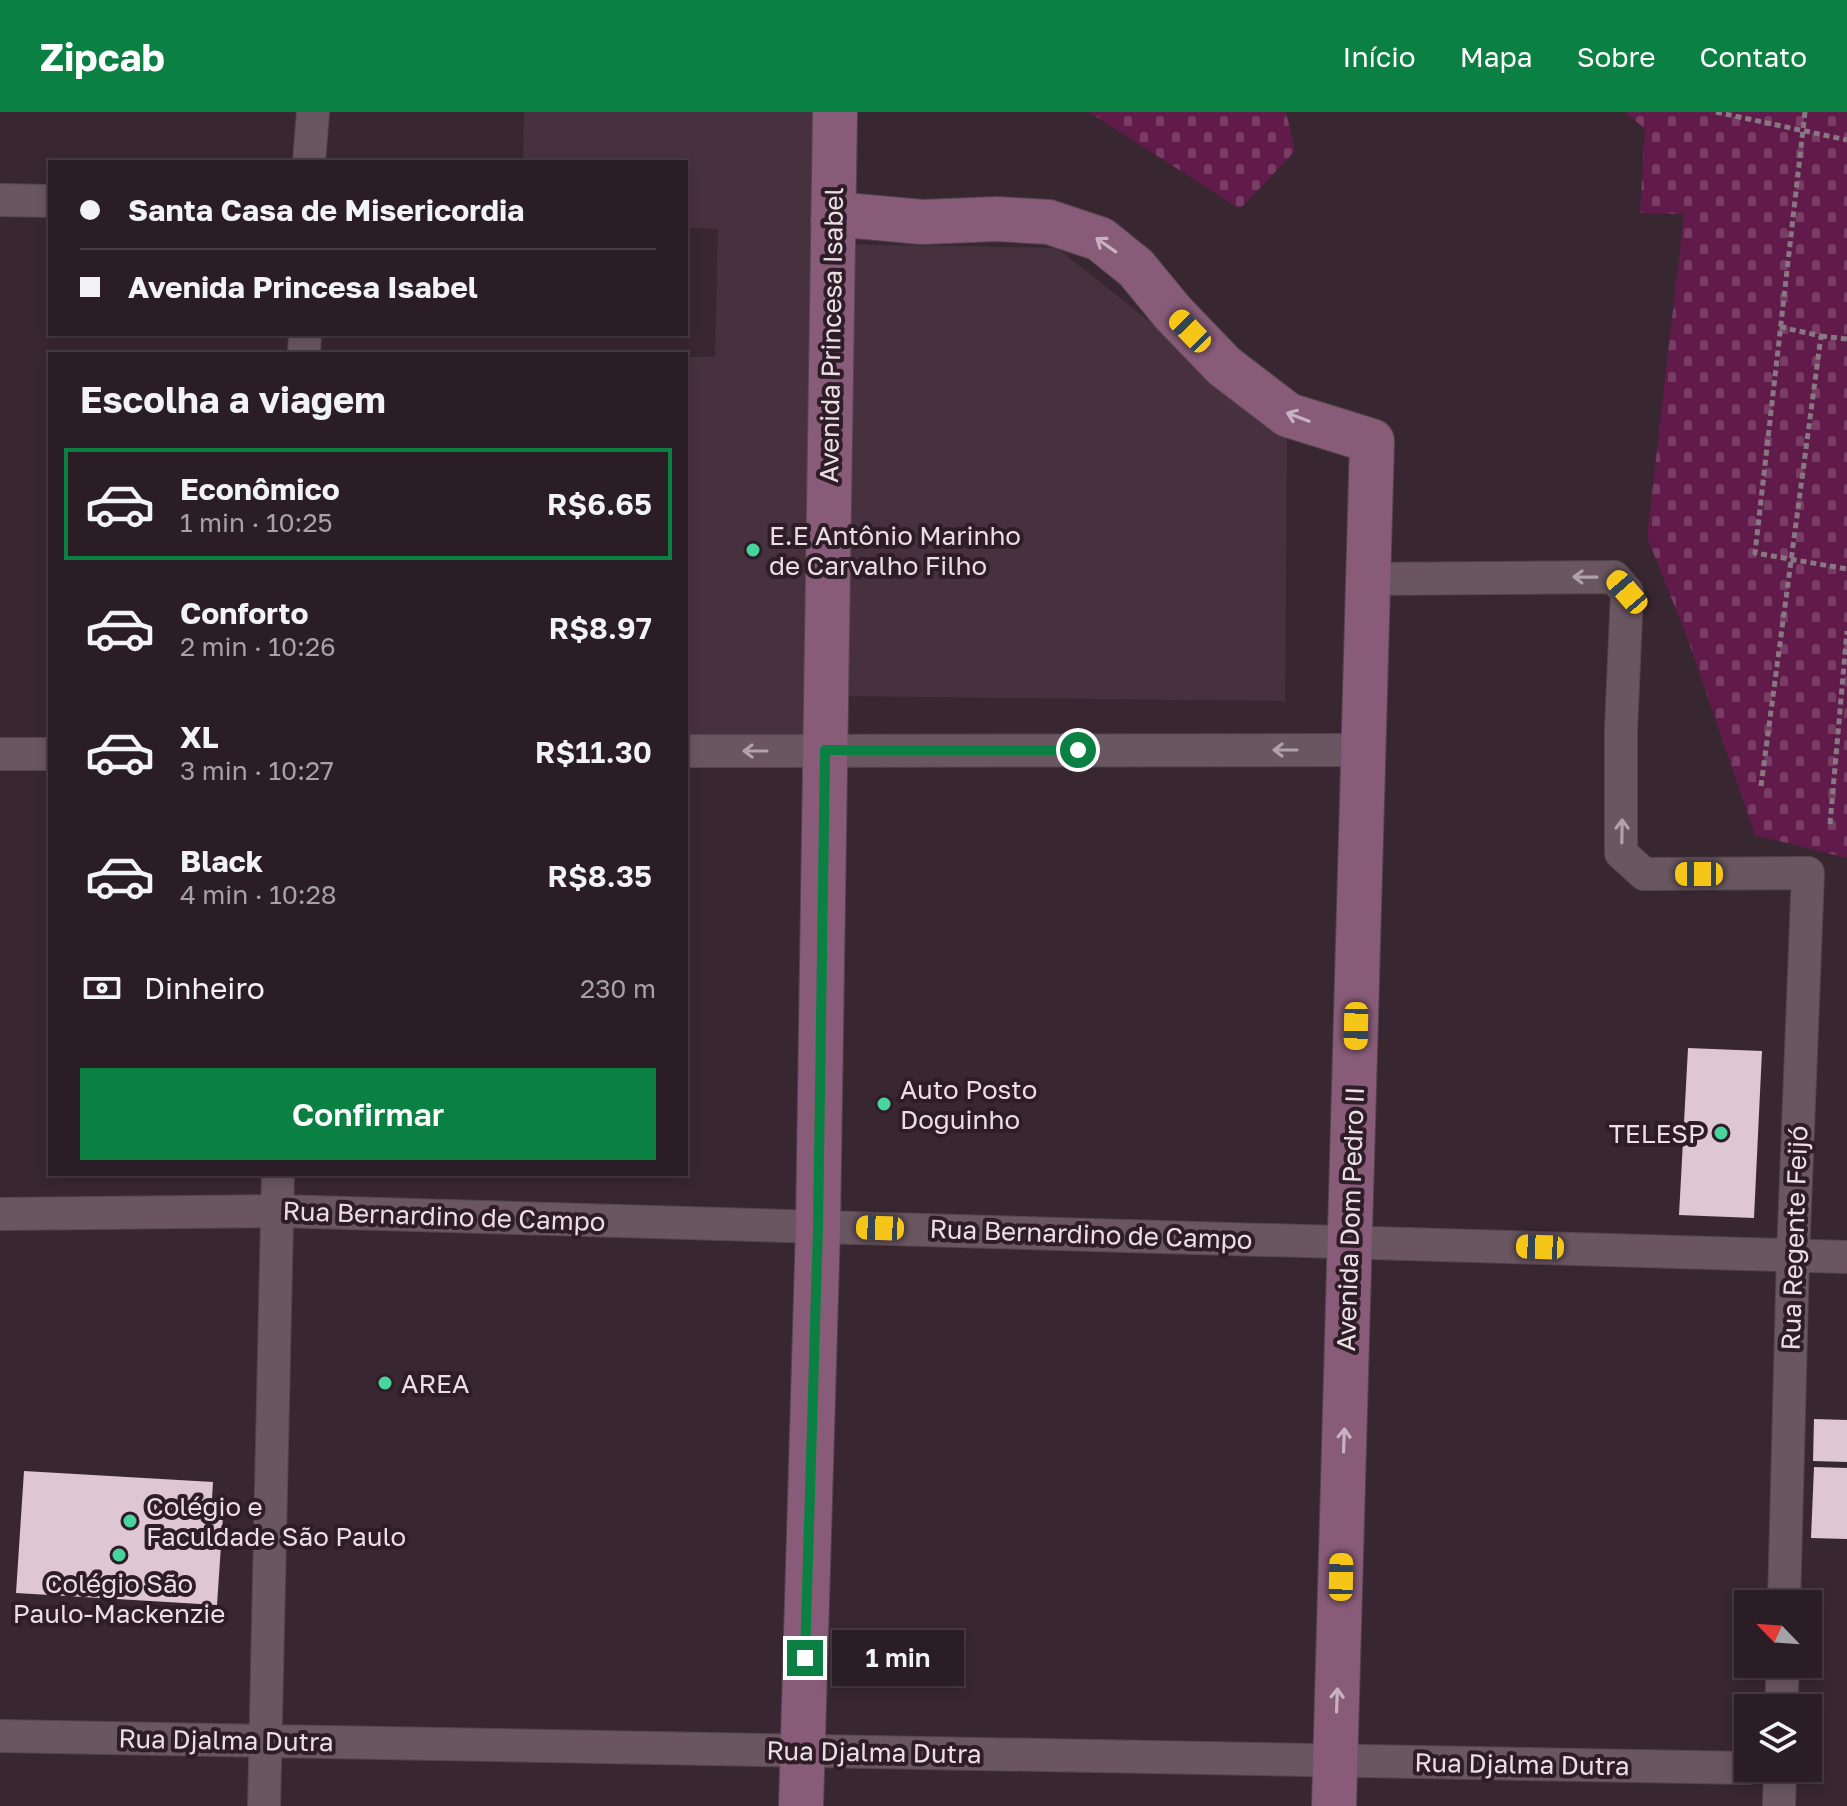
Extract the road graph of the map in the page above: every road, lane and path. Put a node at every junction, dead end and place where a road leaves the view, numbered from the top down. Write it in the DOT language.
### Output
graph roads {
  1 [pos="313,112"];
  2 [pos="835,112"];
  3 [pos="1716,112"];
  4 [pos="1805,112"];
  5 [pos="1803,131"];
  6 [pos="1847,140"];
  7 [pos="309,160"];
  8 [pos="0,200"];
  9 [pos="48,201"];
  10 [pos="833,219"];
  11 [pos="1780,327"];
  12 [pos="1821,336"];
  13 [pos="1847,339"];
  14 [pos="1792,559"];
  15 [pos="1847,569"];
  16 [pos="1368,579"];
  17 [pos="1847,631"];
  18 [pos="825,750"];
  19 [pos="1363,750"];
  20 [pos="688,751"];
  21 [pos="0,754"];
  22 [pos="48,754"];
  23 [pos="1761,786"];
  24 [pos="1830,824"];
  25 [pos="278,1176"];
  26 [pos="277,1211"];
  27 [pos="0,1214"];
  28 [pos="818,1227"];
  29 [pos="1350,1241"];
  30 [pos="1793,1256"];
  31 [pos="1847,1257"];
  32 [pos="1784,1590"];
  33 [pos="0,1736"];
  34 [pos="265,1741"];
  35 [pos="803,1751"];
  36 [pos="1336,1760"];
  37 [pos="1734,1768"];
  38 [pos="1780,1782"];
  39 [pos="264,1806"];
  40 [pos="801,1806"];
  41 [pos="1334,1806"];
  42 [pos="1779,1806"];
  1 -- 7 [label="street"];
  2 -- 10 [label="main road, Avenida Princesa Isabel"];
  3 -- 5 [label="path"];
  4 -- 5 [label="path"];
  5 -- 6 [label="path"];
  5 -- 11 [label="path"];
  8 -- 9 [label="street"];
  16 -- 10 [label="main road, Avenida Dom Pedro II, one-way"];
  10 -- 18 [label="main road, Avenida Princesa Isabel"];
  11 -- 12 [label="path"];
  11 -- 14 [label="path"];
  12 -- 13 [label="path"];
  12 -- 14 [label="path"];
  14 -- 15 [label="path"];
  14 -- 23 [label="path"];
  16 -- 19 [label="main road, Avenida Dom Pedro II"];
  30 -- 16 [label="street, Rua Regente Feijó, one-way"];
  17 -- 24 [label="path"];
  19 -- 18 [label="street, one-way"];
  18 -- 20 [label="street, one-way"];
  18 -- 28 [label="main road, Avenida Princesa Isabel"];
  19 -- 29 [label="main road, Avenida Dom Pedro II"];
  21 -- 22 [label="street"];
  25 -- 26 [label="street"];
  26 -- 27 [label="street, Rua Bernardino de Campo"];
  26 -- 28 [label="street, Rua Bernardino de Campo"];
  26 -- 34 [label="street"];
  28 -- 29 [label="street, Rua Bernardino de Campo"];
  28 -- 35 [label="main road, Avenida Princesa Isabel"];
  29 -- 30 [label="street, Rua Bernardino de Campo"];
  36 -- 29 [label="main road, Avenida Dom Pedro II, one-way"];
  30 -- 31 [label="street, Rua Bernardino de Campo"];
  30 -- 32 [label="street, Rua Regente Feijó"];
  33 -- 34 [label="street, Rua Djalma Dutra"];
  34 -- 35 [label="street, Rua Djalma Dutra"];
  34 -- 39 [label="street"];
  35 -- 36 [label="street, Rua Djalma Dutra"];
  35 -- 40 [label="main road, Avenida Princesa Isabel"];
  36 -- 37 [label="street, Rua Djalma Dutra"];
  36 -- 41 [label="main road, Avenida Dom Pedro II"];
  38 -- 42 [label="street"];
}
